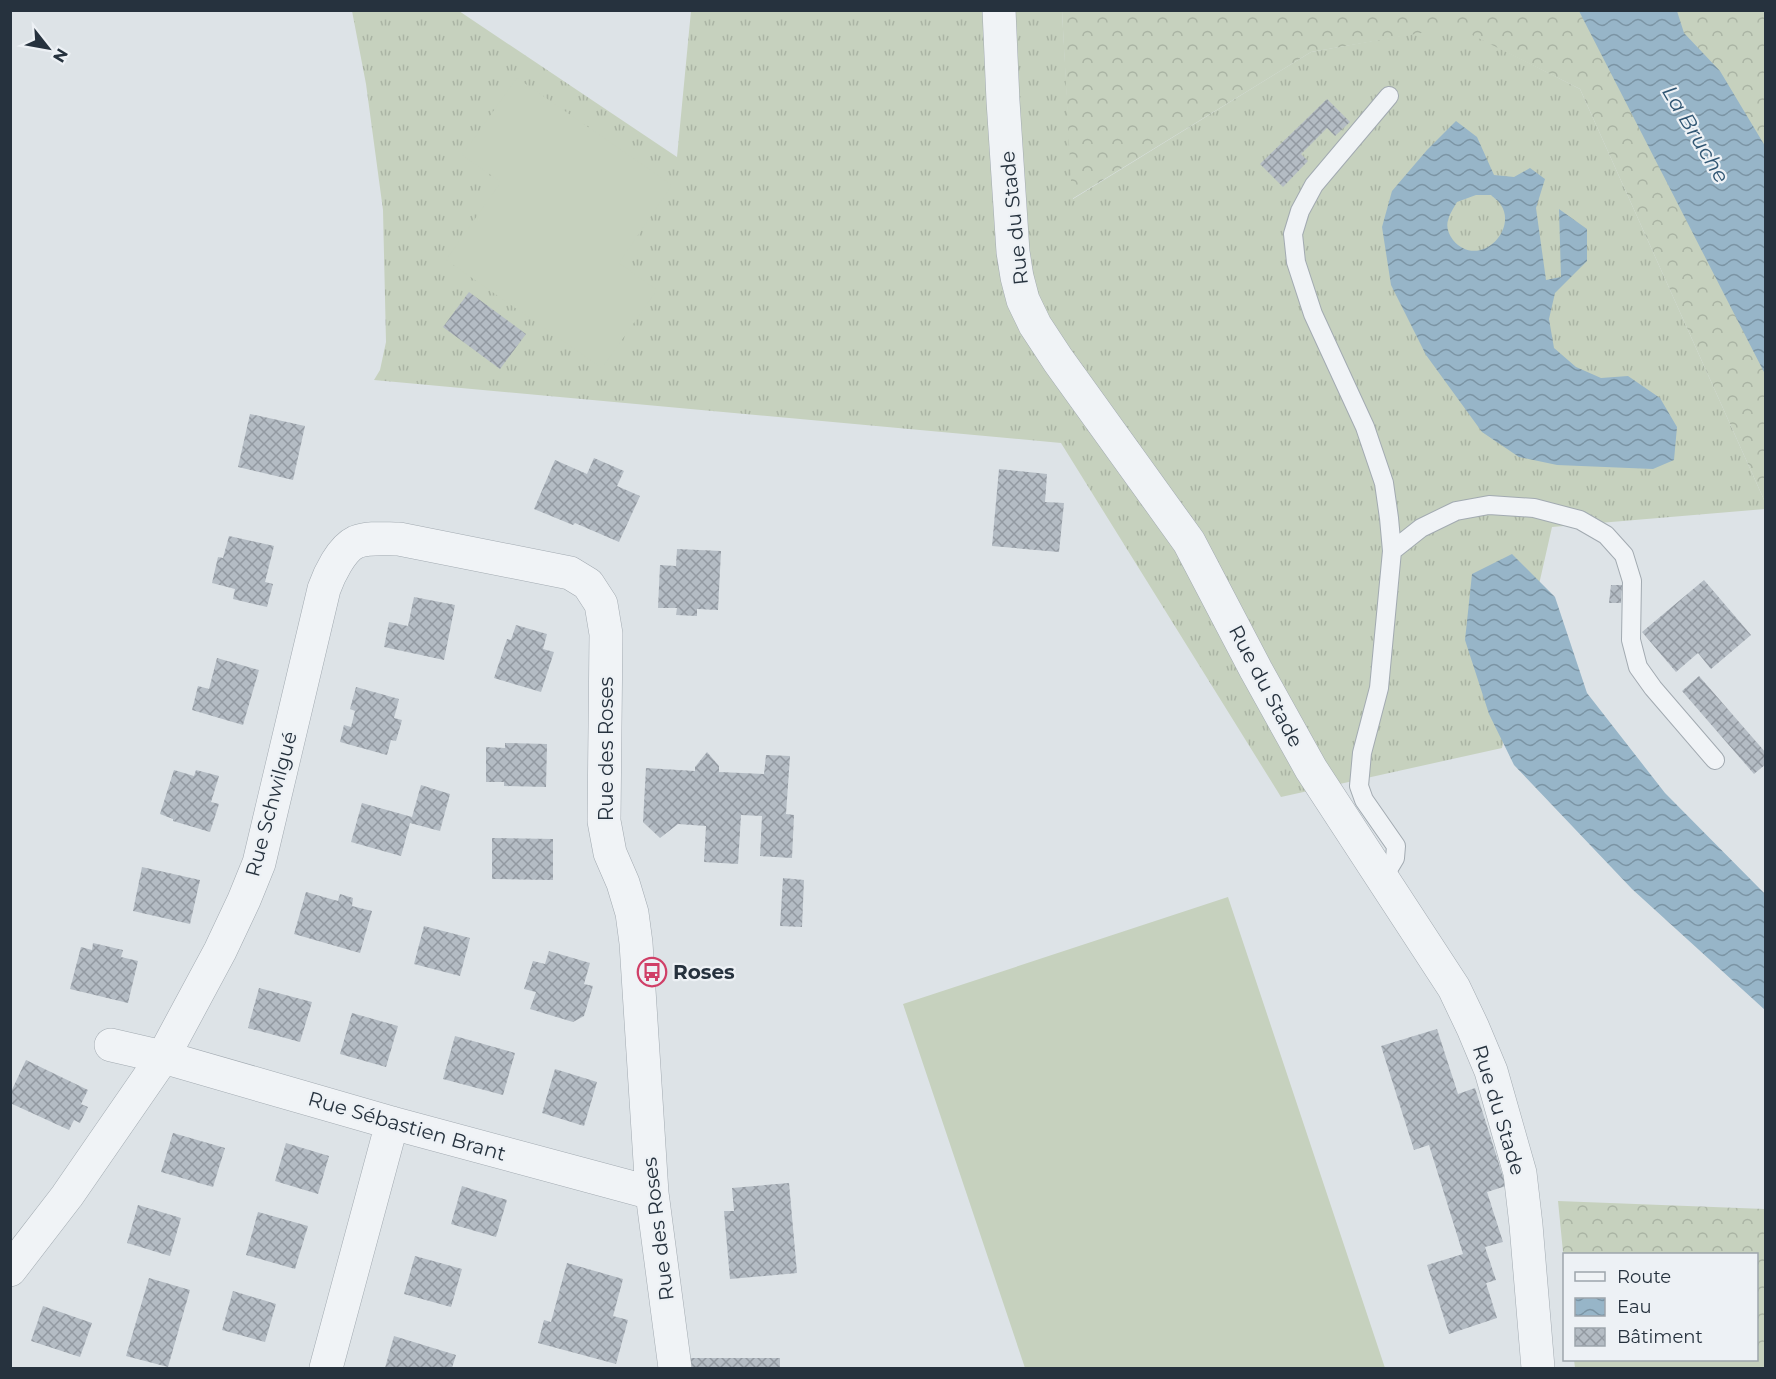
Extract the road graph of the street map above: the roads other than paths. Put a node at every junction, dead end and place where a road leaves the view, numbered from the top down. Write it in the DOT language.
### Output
graph roads {
  1 [pos="999,10"];
  2 [pos="1389,96"];
  3 [pos="354,543"];
  4 [pos="1392,551"];
  5 [pos="1715,760"];
  6 [pos="1380,877"];
  7 [pos="111,1045"];
  8 [pos="163,1057"];
  9 [pos="392,1123"];
  10 [pos="652,1193"];
  11 [pos="10,1270"];
  12 [pos="326,1368"];
  13 [pos="675,1368"];
  14 [pos="1538,1368"];
  1 -- 6 [label="street, Rue du Stade"];
  2 -- 4 [label="lane"];
  3 -- 8 [label="street, Rue Schwilgué"];
  3 -- 10 [label="street, Rue des Roses"];
  4 -- 5 [label="lane"];
  4 -- 6 [label="lane"];
  6 -- 14 [label="street, Rue du Stade"];
  7 -- 8 [label="street, Rue Sébastien Brant"];
  8 -- 9 [label="street, Rue Sébastien Brant"];
  8 -- 11 [label="street, Rue Schwilgué"];
  9 -- 10 [label="street, Rue Sébastien Brant"];
  9 -- 12 [label="street"];
  10 -- 13 [label="street, Rue des Roses"];
}
